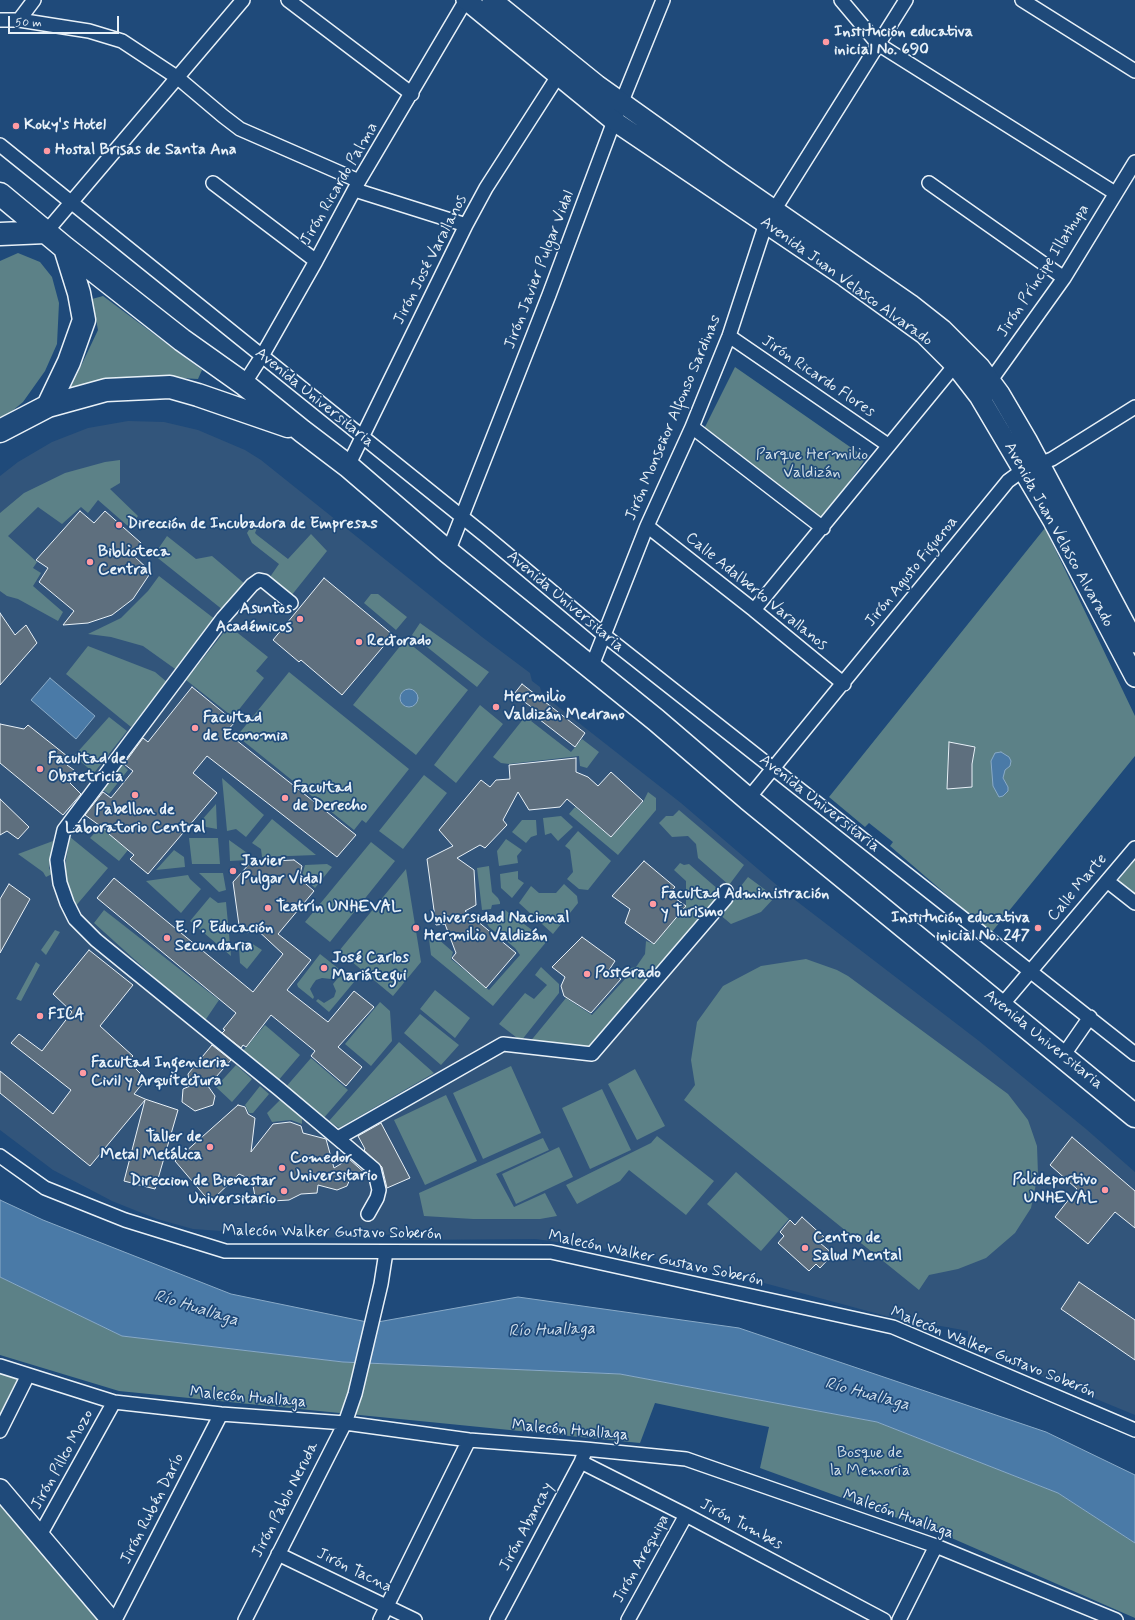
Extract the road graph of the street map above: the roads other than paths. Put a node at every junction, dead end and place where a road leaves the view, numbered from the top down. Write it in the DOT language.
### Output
graph roads {
  1 [pos="34,0"];
  2 [pos="243,0"];
  3 [pos="288,0"];
  4 [pos="466,0"];
  5 [pos="492,0"];
  6 [pos="663,0"];
  7 [pos="841,0"];
  8 [pos="906,0"];
  9 [pos="1022,0"];
  10 [pos="0,20"];
  11 [pos="19,20"];
  12 [pos="878,44"];
  13 [pos="1135,72"];
  14 [pos="558,76"];
  15 [pos="178,78"];
  16 [pos="412,94"];
  17 [pos="622,103"];
  18 [pos="614,121"];
  19 [pos="0,145"];
  20 [pos="1135,162"];
  21 [pos="213,183"];
  22 [pos="929,183"];
  23 [pos="357,186"];
  24 [pos="1115,193"];
  25 [pos="0,194"];
  26 [pos="72,201"];
  27 [pos="770,216"];
  28 [pos="466,225"];
  29 [pos="46,232"];
  30 [pos="0,234"];
  31 [pos="65,248"];
  32 [pos="316,261"];
  33 [pos="1064,278"];
  34 [pos="729,336"];
  35 [pos="262,356"];
  36 [pos="955,366"];
  37 [pos="990,381"];
  38 [pos="244,384"];
  39 [pos="979,396"];
  40 [pos="48,406"];
  41 [pos="1135,407"];
  42 [pos="692,427"];
  43 [pos="0,431"];
  44 [pos="302,431"];
  45 [pos="363,436"];
  46 [pos="888,445"];
  47 [pos="348,466"];
  48 [pos="1031,466"];
  49 [pos="462,518"];
  50 [pos="647,526"];
  51 [pos="823,528"];
  52 [pos="448,552"];
  53 [pos="291,603"];
  54 [pos="754,610"];
  55 [pos="604,635"];
  56 [pos="1135,643"];
  57 [pos="591,668"];
  58 [pos="1135,676"];
  59 [pos="844,684"];
  60 [pos="774,769"];
  61 [pos="748,799"];
  62 [pos="1135,848"];
  63 [pos="1107,881"];
  64 [pos="726,891"];
  65 [pos="1135,904"];
  66 [pos="1031,971"];
  67 [pos="1001,1006"];
  68 [pos="1090,1017"];
  69 [pos="1135,1054"];
  70 [pos="1063,1056"];
  71 [pos="1135,1116"];
  72 [pos="338,1138"];
  73 [pos="0,1156"];
  74 [pos="368,1214"];
  75 [pos="386,1252"];
  76 [pos="0,1366"];
  77 [pos="28,1375"];
  78 [pos="114,1402"];
  79 [pos="221,1414"];
  80 [pos="345,1423"];
  81 [pos="1135,1430"];
  82 [pos="0,1431"];
  83 [pos="469,1440"];
  84 [pos="585,1449"];
  85 [pos="581,1462"];
  86 [pos="0,1489"];
  87 [pos="686,1515"];
  88 [pos="40,1535"];
  89 [pos="936,1546"];
  90 [pos="278,1554"];
  91 [pos="388,1607"];
  92 [pos="633,1618"];
  93 [pos="111,1620"];
  94 [pos="116,1620"];
  95 [pos="245,1620"];
  96 [pos="380,1620"];
  97 [pos="415,1620"];
  98 [pos="497,1620"];
  99 [pos="884,1620"];
  100 [pos="899,1620"];
  101 [pos="1116,1620"];
  1 -- 11 [label="street"];
  2 -- 15 [label="street"];
  3 -- 16 [label="street"];
  4 -- 14 [label="street, Avenida Juan Velasco Alvarado"];
  4 -- 16 [label="street, Jirón Ricardo Palma"];
  5 -- 17 [label="street, Avenida Juan Velasco Alvarado"];
  6 -- 17 [label="street, Jirón Javier Pulgar Vidal"];
  7 -- 12 [label="street"];
  8 -- 12 [label="street, Jirón Monseñor Alfonso Sardinas"];
  9 -- 13 [label="street"];
  10 -- 11 [label="street"];
  11 -- 15 [label="street"];
  12 -- 24 [label="street"];
  12 -- 27 [label="street, Jirón Monseñor Alfonso Sardinas"];
  14 -- 18 [label="street, Avenida Juan Velasco Alvarado"];
  14 -- 28 [label="street, Jirón José Varallanos"];
  15 -- 23 [label="street"];
  15 -- 26 [label="street"];
  16 -- 23 [label="street, Jirón Ricardo Palma"];
  17 -- 18 [label="street, Jirón Javier Pulgar Vidal"];
  17 -- 27 [label="street, Avenida Juan Velasco Alvarado"];
  18 -- 27 [label="street, Avenida Juan Velasco Alvarado"];
  18 -- 49 [label="street, Jirón Javier Pulgar Vidal"];
  19 -- 26 [label="street, Avenida Universitaria"];
  20 -- 24 [label="street, Jirón Príncipe Illathupa"];
  21 -- 32 [label="street"];
  22 -- 33 [label="street"];
  23 -- 28 [label="street"];
  23 -- 32 [label="street, Jirón Ricardo Palma"];
  24 -- 33 [label="street, Jirón Príncipe Illathupa"];
  25 -- 29 [label="highway, Avenida Universitaria"];
  26 -- 29 [label="street"];
  26 -- 35 [label="street, Avenida Universitaria"];
  27 -- 34 [label="street, Jirón Monseñor Alfonso Sardinas"];
  27 -- 36 [label="street, Avenida Juan Velasco Alvarado"];
  27 -- 37 [label="street, Avenida Juan Velasco Alvarado"];
  28 -- 45 [label="street, Jirón José Varallanos"];
  29 -- 30 [label="highway"];
  29 -- 31 [label="highway, Avenida Universitaria"];
  31 -- 38 [label="highway, Avenida Universitaria"];
  31 -- 40 [label="highway"];
  32 -- 35 [label="street, Jirón Ricardo Palma"];
  33 -- 37 [label="street, Jirón Príncipe Illathupa"];
  34 -- 42 [label="street, Jirón Monseñor Alfonso Sardinas"];
  34 -- 46 [label="street, Jirón Ricardo Flores"];
  35 -- 38 [label="street, Jirón Ricardo Palma"];
  35 -- 45 [label="street, Avenida Universitaria"];
  36 -- 39 [label="street, Avenida Juan Velasco Alvarado"];
  36 -- 46 [label="street"];
  37 -- 39 [label="street, Jirón Príncipe Illathupa"];
  37 -- 48 [label="street, Avenida Juan Velasco Alvarado"];
  38 -- 44 [label="highway, Avenida Universitaria"];
  39 -- 48 [label="street, Avenida Juan Velasco Alvarado"];
  40 -- 43 [label="highway"];
  40 -- 44 [label="highway"];
  41 -- 48 [label="street, Jirón Agusto Figueroa"];
  42 -- 50 [label="street, Jirón Monseñor Alfonso Sardinas"];
  42 -- 51 [label="street"];
  44 -- 47 [label="highway, Avenida Universitaria"];
  45 -- 47 [label="street, Jirón José Varallanos"];
  45 -- 49 [label="street, Avenida Universitaria"];
  46 -- 51 [label="street"];
  47 -- 52 [label="highway, Avenida Universitaria"];
  48 -- 56 [label="street, Avenida Juan Velasco Alvarado"];
  48 -- 58 [label="street, Avenida Juan Velasco Alvarado"];
  48 -- 59 [label="street, Jirón Agusto Figueroa"];
  49 -- 52 [label="street, Jirón Javier Pulgar Vidal"];
  49 -- 55 [label="street, Avenida Universitaria"];
  50 -- 54 [label="street, Calle Adalberto Varallanos"];
  50 -- 55 [label="street, Jirón Monseñor Alfonso Sardinas"];
  51 -- 54 [label="street"];
  52 -- 57 [label="highway, Avenida Universitaria"];
  53 -- 72 [label="street"];
  54 -- 59 [label="street, Calle Adalberto Varallanos"];
  55 -- 57 [label="street, Jirón Monseñor Alfonso Sardinas"];
  55 -- 60 [label="street, Avenida Universitaria"];
  57 -- 61 [label="highway, Avenida Universitaria"];
  59 -- 60 [label="street, Jirón Agusto Figueroa"];
  60 -- 61 [label="street, Jirón Agusto Figueroa"];
  60 -- 66 [label="street, Avenida Universitaria"];
  61 -- 67 [label="highway, Avenida Universitaria"];
  62 -- 63 [label="street, Calle Marte"];
  63 -- 65 [label="street"];
  63 -- 66 [label="street, Calle Marte"];
  64 -- 72 [label="street"];
  66 -- 67 [label="street, Calle Marte"];
  66 -- 68 [label="street, Avenida Universitaria"];
  67 -- 70 [label="highway, Avenida Universitaria"];
  68 -- 69 [label="street, Avenida Universitaria"];
  68 -- 70 [label="street"];
  70 -- 71 [label="highway, Avenida Universitaria"];
  72 -- 74 [label="street"];
  73 -- 75 [label="street, Malecón Walker Gustavo Soberón"];
  75 -- 80 [label="street, Jirón Pablo Neruda"];
  75 -- 81 [label="street, Malecón Walker Gustavo Soberón"];
  76 -- 77 [label="street, Malecón Huallaga"];
  77 -- 78 [label="street, Malecón Huallaga"];
  77 -- 82 [label="street"];
  78 -- 79 [label="street, Malecón Huallaga"];
  78 -- 88 [label="street, Jirón Pillco Mozo"];
  79 -- 80 [label="street, Malecón Huallaga"];
  79 -- 94 [label="street, Jirón Rubén Darío"];
  80 -- 83 [label="street, Malecón Huallaga"];
  80 -- 90 [label="street, Jirón Pablo Neruda"];
  83 -- 84 [label="street, Malecón Huallaga"];
  83 -- 91 [label="street"];
  84 -- 85 [label="street, Jirón Abancay"];
  84 -- 89 [label="street, Malecón Huallaga"];
  85 -- 87 [label="street, Jirón Tumbes"];
  85 -- 98 [label="street, Jirón Abancay"];
  86 -- 88 [label="street"];
  87 -- 92 [label="street, Jirón Arequipa"];
  87 -- 99 [label="street, Jirón Tumbes"];
  88 -- 93 [label="street"];
  89 -- 100 [label="street"];
  89 -- 101 [label="street, Malecón Huallaga"];
  90 -- 91 [label="street, Jirón Tacna"];
  90 -- 95 [label="street, Jirón Pablo Neruda"];
  91 -- 96 [label="street"];
  91 -- 97 [label="street, Jirón Tacna"];
}
